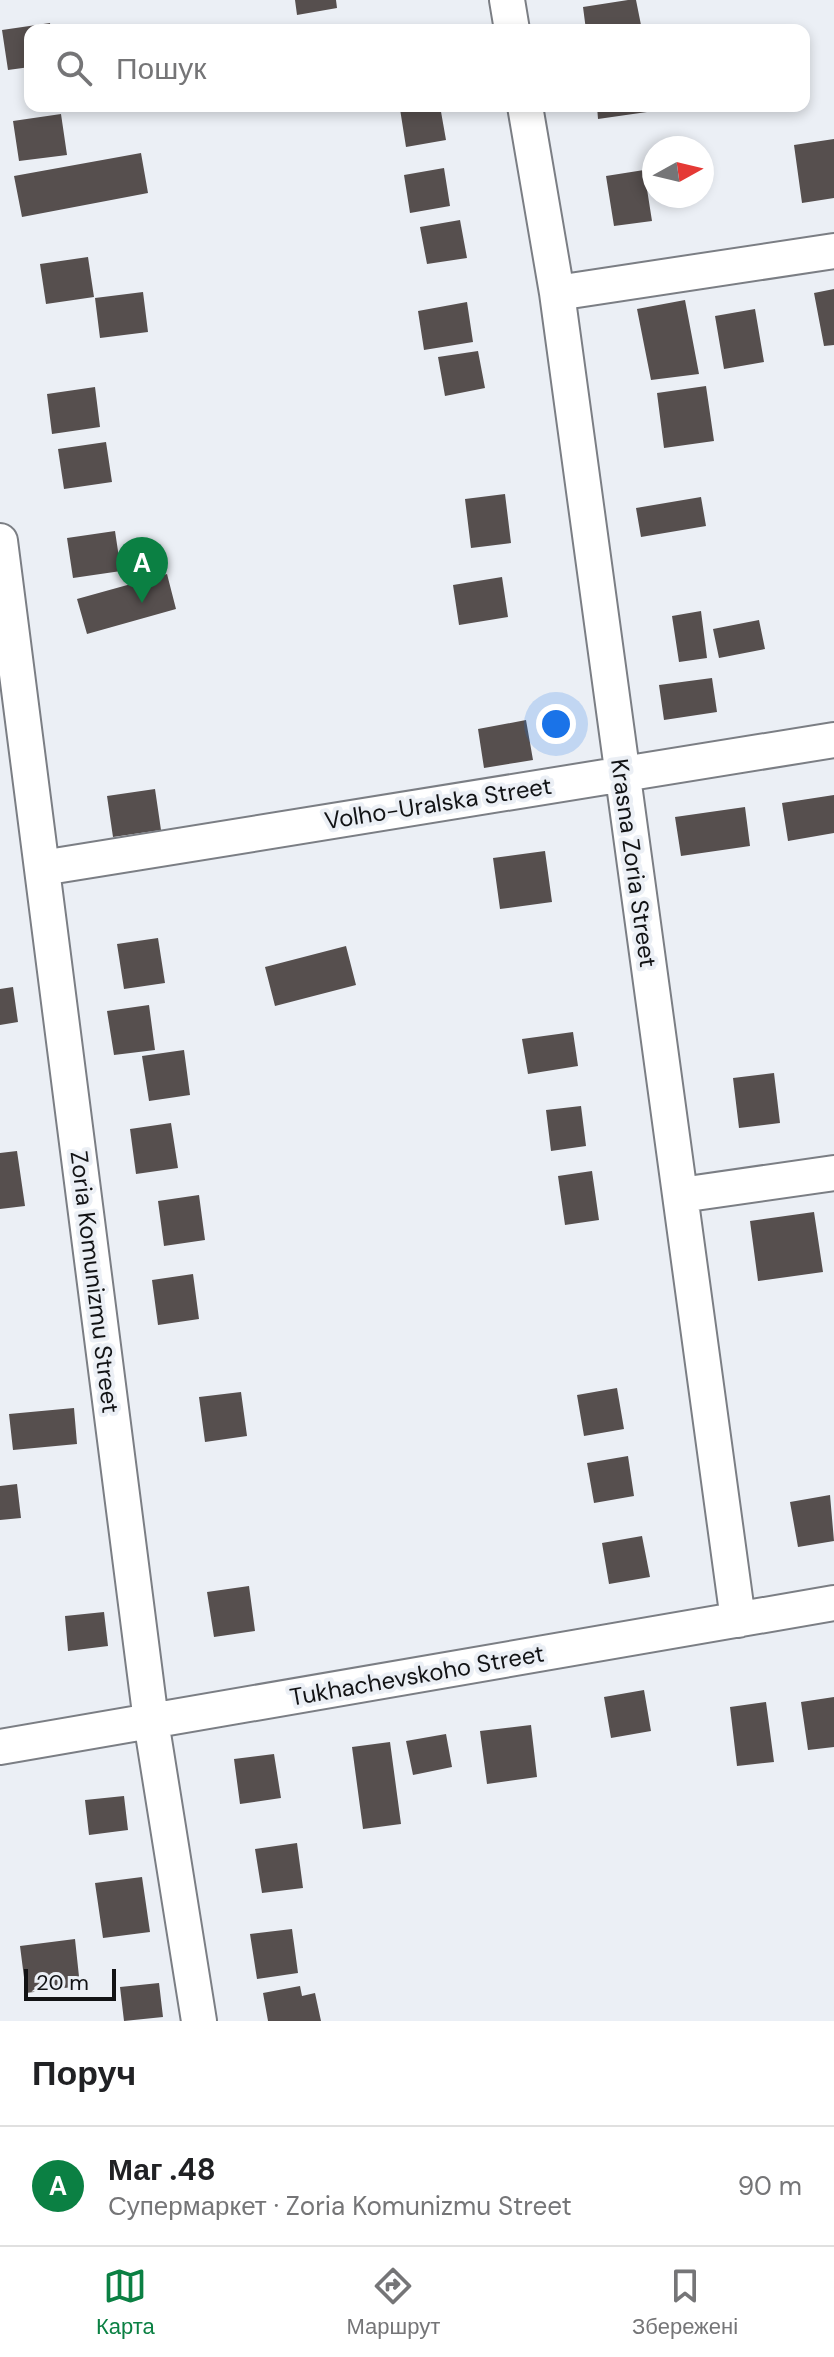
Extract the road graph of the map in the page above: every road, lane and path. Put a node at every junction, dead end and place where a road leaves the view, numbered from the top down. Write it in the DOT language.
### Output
graph roads {
  1 [pos="507,0"];
  2 [pos="511,24"];
  3 [pos="526,112"];
  4 [pos="834,251"];
  5 [pos="557,293"];
  6 [pos="0,541"];
  7 [pos="834,740"];
  8 [pos="621,773"];
  9 [pos="42,868"];
  10 [pos="834,1173"];
  11 [pos="681,1195"];
  12 [pos="834,1603"];
  13 [pos="738,1620"];
  14 [pos="151,1721"];
  15 [pos="0,1747"];
  16 [pos="199,2021"];
  1 -- 2 [label="street"];
  3 -- 5 [label="street, Krasna Zoria Street"];
  4 -- 5 [label="street"];
  5 -- 8 [label="street, Krasna Zoria Street"];
  6 -- 9 [label="street, Zoria Komunizmu Street"];
  7 -- 8 [label="street, Volho-Uralska Street"];
  8 -- 9 [label="street, Volho-Uralska Street"];
  8 -- 11 [label="street, Krasna Zoria Street"];
  9 -- 14 [label="street, Zoria Komunizmu Street"];
  10 -- 11 [label="street"];
  11 -- 13 [label="street, Krasna Zoria Street"];
  12 -- 13 [label="street, Tukhachevskoho Street"];
  13 -- 14 [label="street, Tukhachevskoho Street"];
  14 -- 15 [label="street, Tukhachevskoho Street"];
  14 -- 16 [label="street, Zoria Komunizmu Street"];
}
